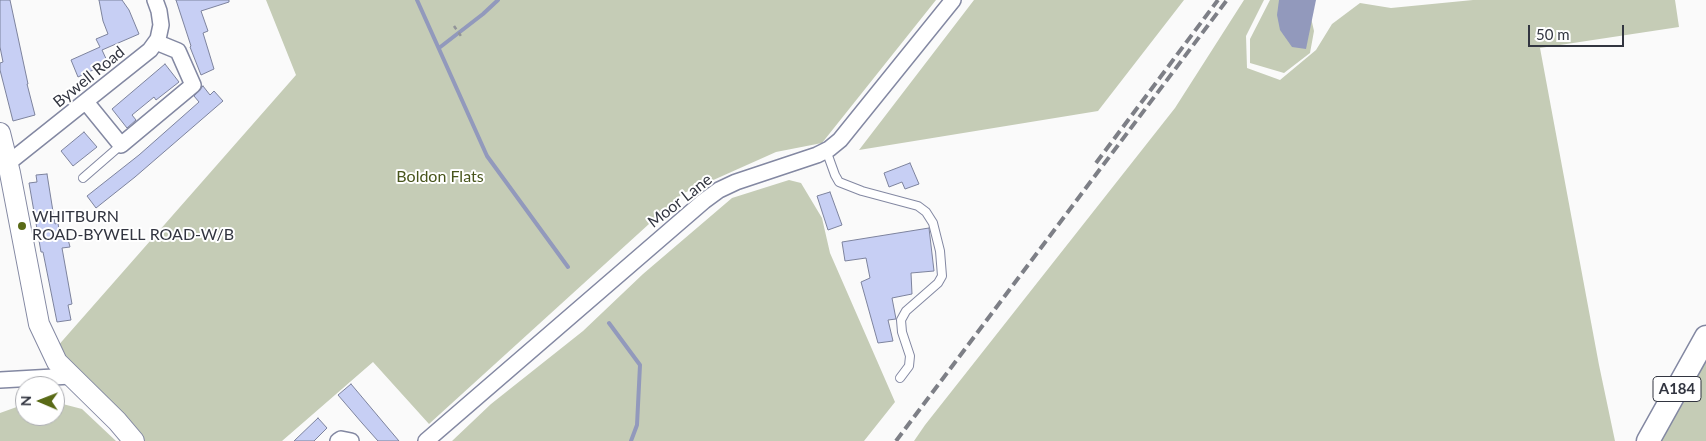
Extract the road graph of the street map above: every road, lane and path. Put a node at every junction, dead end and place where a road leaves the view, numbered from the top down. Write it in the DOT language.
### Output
graph roads {
  1 [pos="155,0"];
  2 [pos="953,0"];
  3 [pos="454,26"];
  4 [pos="462,39"];
  5 [pos="156,42"];
  6 [pos="86,102"];
  7 [pos="0,133"];
  8 [pos="121,145"];
  9 [pos="826,150"];
  10 [pos="8,164"];
  11 [pos="83,178"];
  12 [pos="1706,337"];
  13 [pos="71,376"];
  14 [pos="900,378"];
  15 [pos="0,380"];
  16 [pos="134,441"];
  17 [pos="338,441"];
  18 [pos="351,441"];
  19 [pos="426,441"];
  20 [pos="1648,441"];
  1 -- 5 [label="street"];
  2 -- 9 [label="street, Moor Lane"];
  3 -- 4 [label="path"];
  5 -- 6 [label="street, Bywell Road"];
  5 -- 8 [label="street"];
  6 -- 8 [label="street"];
  6 -- 10 [label="street, Bywell Road"];
  7 -- 10 [label="main road"];
  8 -- 11 [label="lane"];
  9 -- 14 [label="lane"];
  9 -- 19 [label="street, Moor Lane"];
  10 -- 13 [label="main road"];
  12 -- 20 [label="main road, A184"];
  13 -- 15 [label="street"];
  13 -- 16 [label="main road"];
  17 -- 18 [label="street"];
}
